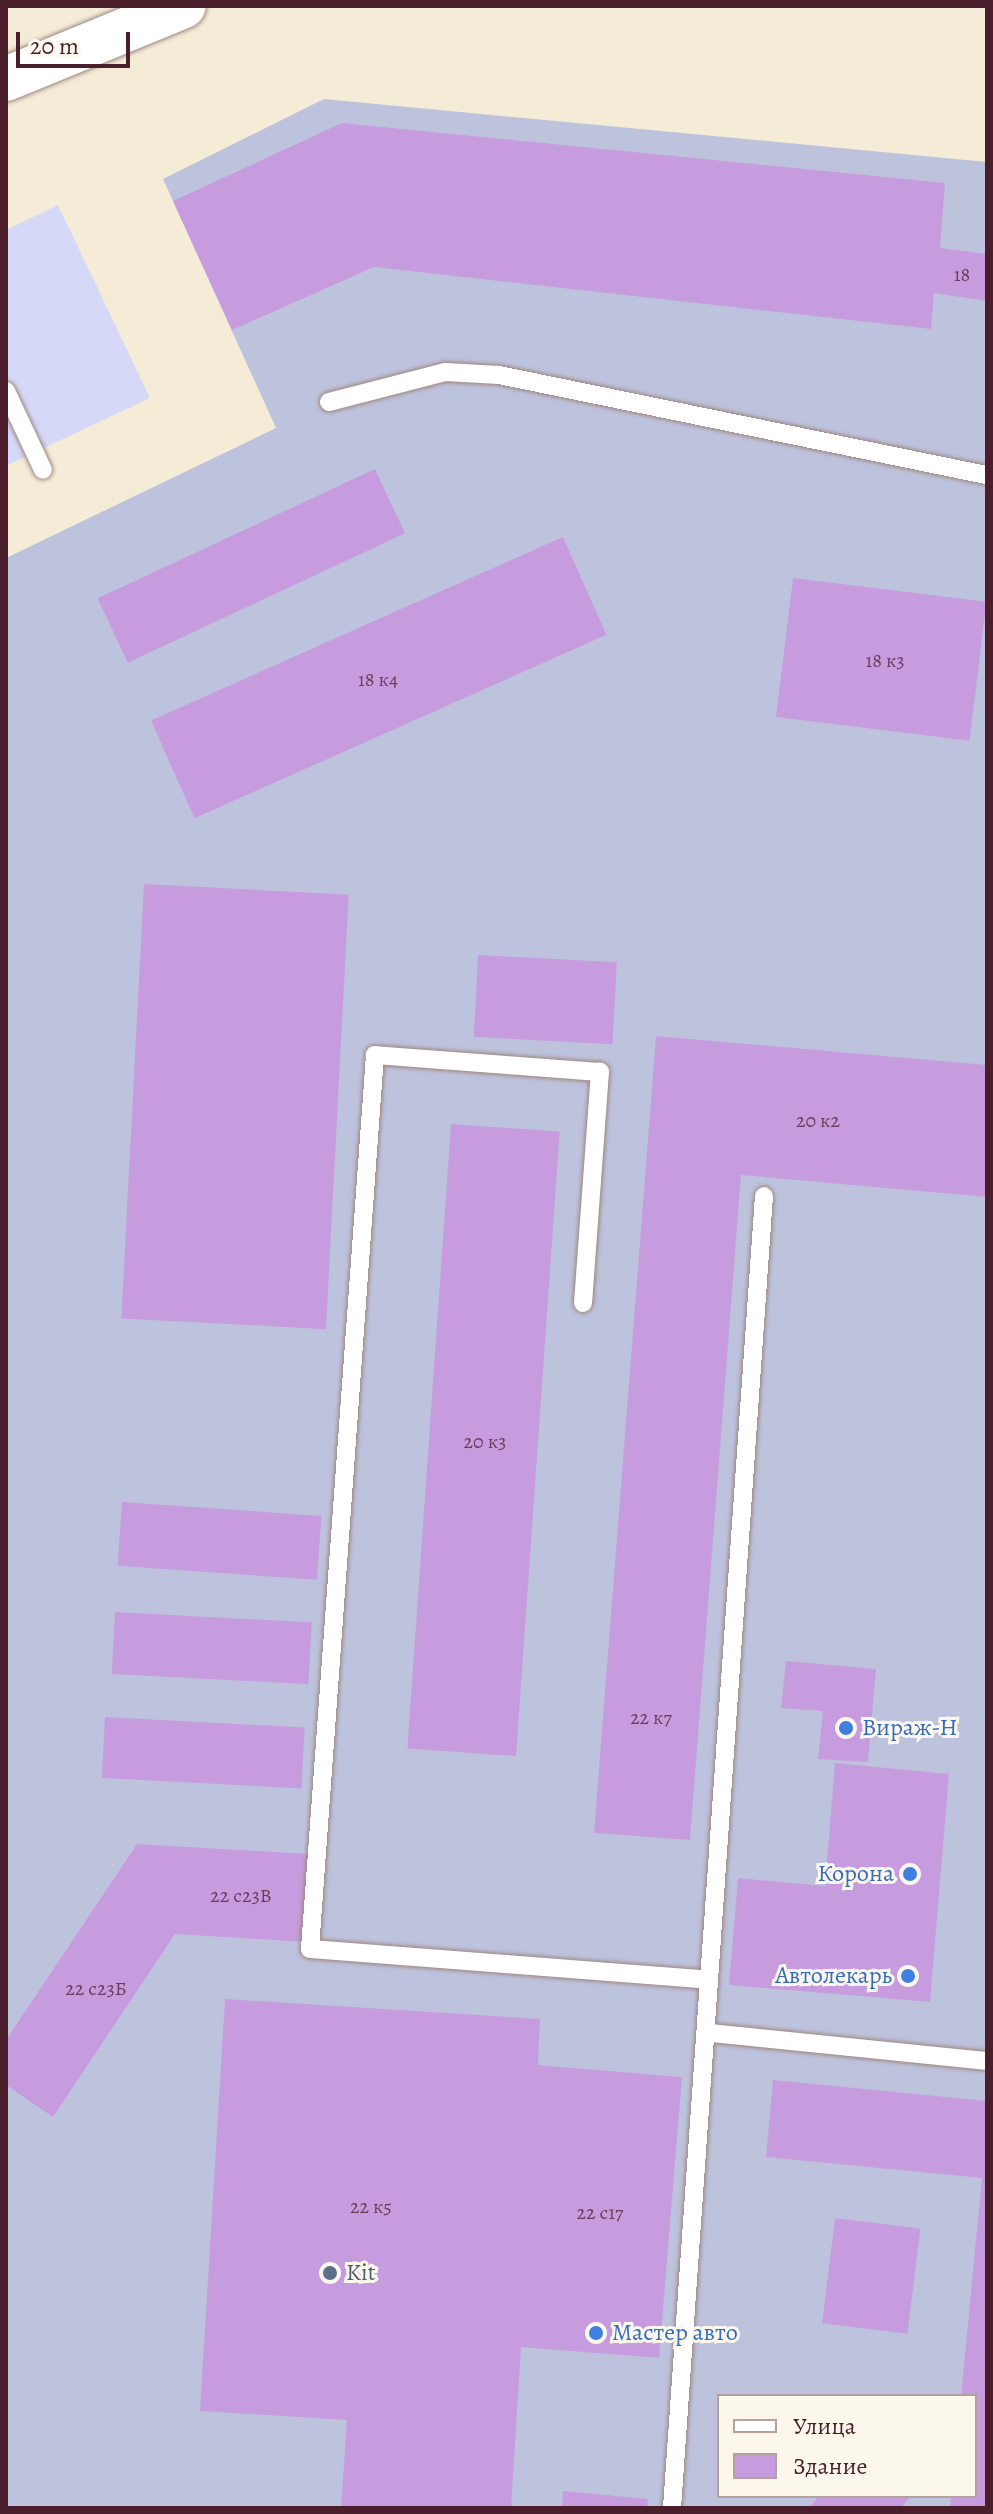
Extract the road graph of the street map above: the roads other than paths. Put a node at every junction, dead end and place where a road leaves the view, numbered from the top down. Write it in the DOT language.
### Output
graph roads {
  1 [pos="184,6"];
  2 [pos="6,79"];
  3 [pos="6,391"];
  4 [pos="329,402"];
  5 [pos="43,470"];
  6 [pos="987,475"];
  7 [pos="764,1196"];
  8 [pos="583,1303"];
  9 [pos="704,1979"];
  10 [pos="711,2033"];
  11 [pos="987,2061"];
  12 [pos="672,2508"];
  1 -- 2 [label="main road"];
  3 -- 5 [label="lane"];
  4 -- 6 [label="lane"];
  7 -- 9 [label="lane"];
  8 -- 9 [label="lane"];
  9 -- 10 [label="lane"];
  10 -- 11 [label="lane"];
  10 -- 12 [label="lane"];
}
